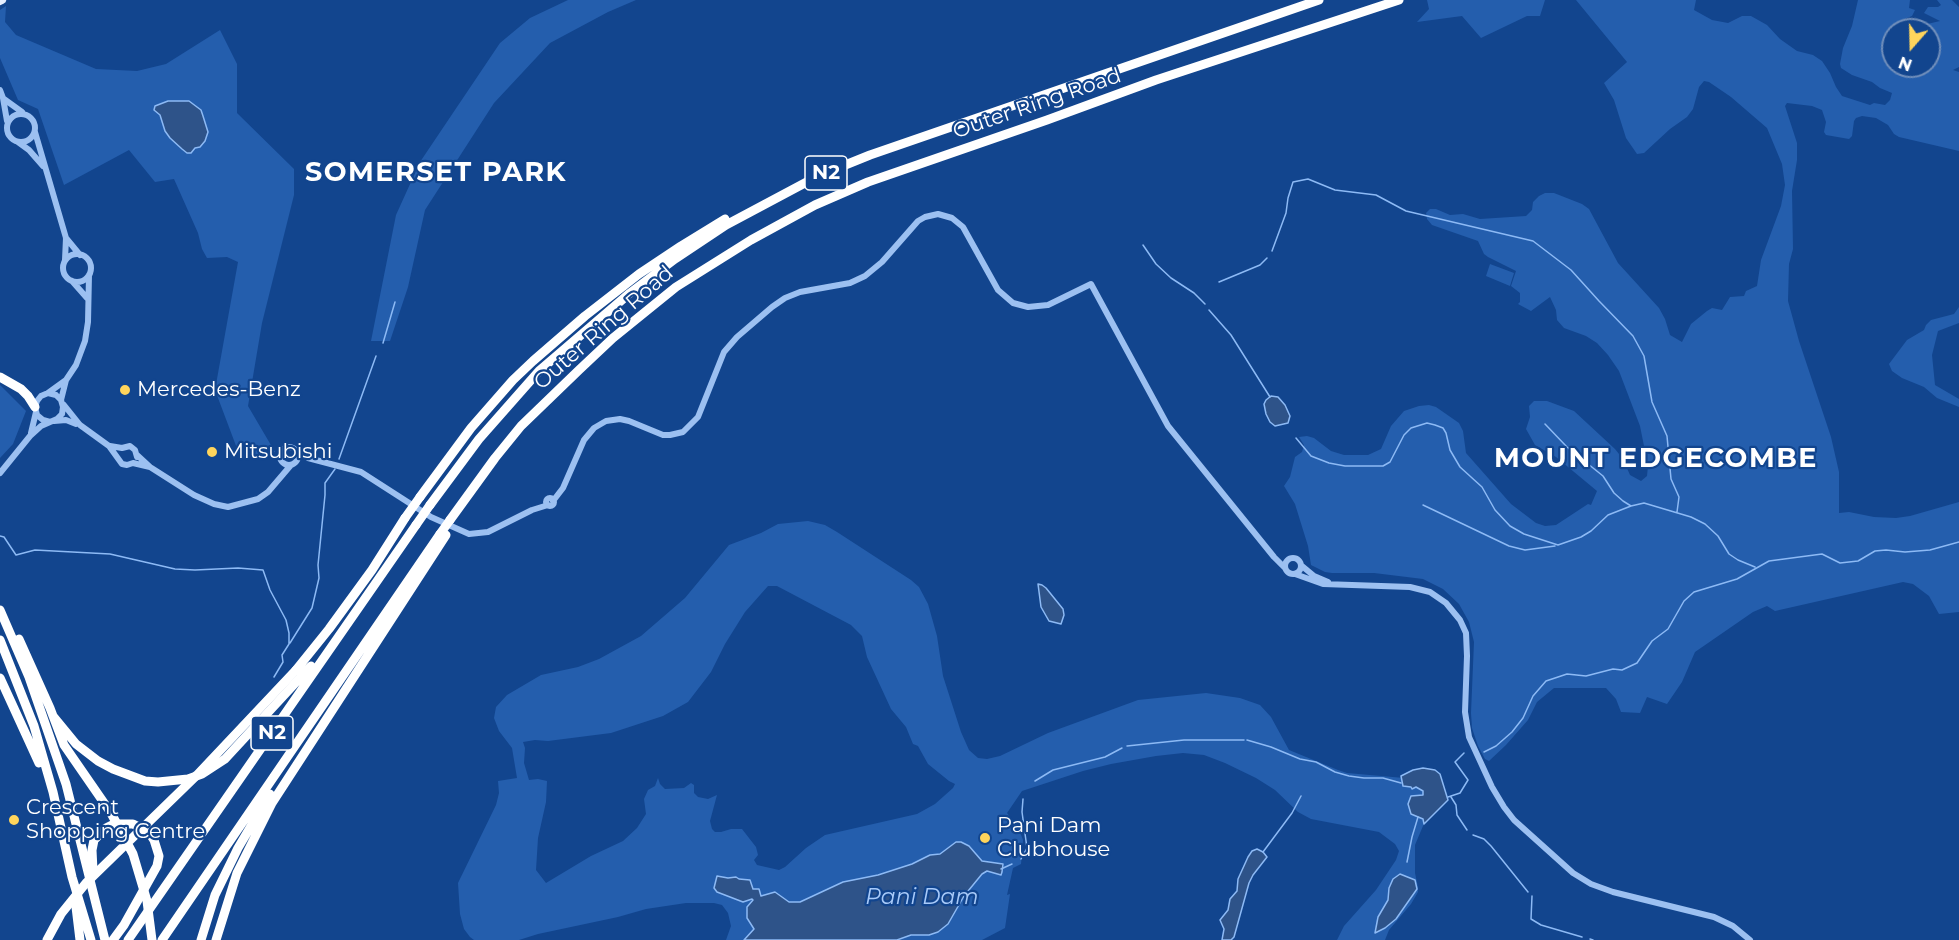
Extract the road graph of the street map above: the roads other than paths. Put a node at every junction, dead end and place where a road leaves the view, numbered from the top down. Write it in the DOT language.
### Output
graph roads {
  1 [pos="1319,0"];
  2 [pos="1400,0"];
  3 [pos="0,90"];
  4 [pos="3,98"];
  5 [pos="26,114"];
  6 [pos="7,122"];
  7 [pos="35,132"];
  8 [pos="18,142"];
  9 [pos="43,166"];
  10 [pos="763,207"];
  11 [pos="66,238"];
  12 [pos="80,255"];
  13 [pos="65,260"];
  14 [pos="89,275"];
  15 [pos="72,281"];
  16 [pos="88,298"];
  17 [pos="0,377"];
  18 [pos="66,380"];
  19 [pos="48,393"];
  20 [pos="62,402"];
  21 [pos="35,410"];
  22 [pos="52,421"];
  23 [pos="80,425"];
  24 [pos="30,436"];
  25 [pos="109,446"];
  26 [pos="122,448"];
  27 [pos="296,451"];
  28 [pos="137,455"];
  29 [pos="118,456"];
  30 [pos="308,458"];
  31 [pos="280,461"];
  32 [pos="133,463"];
  33 [pos="293,464"];
  34 [pos="150,468"];
  35 [pos="0,473"];
  36 [pos="279,479"];
  37 [pos="425,501"];
  38 [pos="412,522"];
  39 [pos="443,535"];
  40 [pos="431,545"];
  41 [pos="1269,549"];
  42 [pos="1289,559"];
  43 [pos="1302,566"];
  44 [pos="1285,568"];
  45 [pos="1295,574"];
  46 [pos="1335,583"];
  47 [pos="0,610"];
  48 [pos="5,621"];
  49 [pos="0,640"];
  50 [pos="0,678"];
  51 [pos="53,716"];
  52 [pos="53,792"];
  53 [pos="72,877"];
  54 [pos="47,940"];
  55 [pos="80,940"];
  56 [pos="91,940"];
  57 [pos="105,940"];
  58 [pos="113,940"];
  59 [pos="128,940"];
  60 [pos="152,940"];
  61 [pos="162,940"];
  62 [pos="201,940"];
  63 [pos="216,940"];
  64 [pos="1750,940"];
  1 -- 10 [label="highway, Outer Ring Road / N2"];
  2 -- 39 [label="highway, Outer Ring Road / N2, bridge"];
  3 -- 4 [label="street"];
  4 -- 5 [label="street"];
  4 -- 6 [label="street"];
  5 -- 6 [label="street"];
  5 -- 7 [label="street"];
  6 -- 8 [label="street"];
  7 -- 8 [label="street"];
  7 -- 9 [label="street"];
  8 -- 9 [label="street"];
  9 -- 11 [label="street"];
  10 -- 37 [label="highway, Outer Ring Road / N2"];
  10 -- 37 [label="highway"];
  11 -- 12 [label="street"];
  11 -- 13 [label="street"];
  12 -- 13 [label="street"];
  12 -- 14 [label="street"];
  13 -- 15 [label="street"];
  14 -- 15 [label="street"];
  14 -- 16 [label="street"];
  15 -- 16 [label="street"];
  16 -- 18 [label="street"];
  17 -- 21 [label="highway"];
  18 -- 19 [label="street"];
  18 -- 20 [label="street"];
  19 -- 20 [label="street"];
  19 -- 21 [label="street"];
  20 -- 22 [label="street"];
  20 -- 23 [label="street"];
  21 -- 22 [label="street"];
  21 -- 24 [label="street"];
  22 -- 23 [label="street"];
  22 -- 24 [label="street"];
  23 -- 25 [label="street"];
  24 -- 35 [label="street"];
  25 -- 26 [label="street"];
  25 -- 29 [label="street"];
  26 -- 28 [label="street"];
  26 -- 29 [label="street"];
  27 -- 30 [label="street"];
  27 -- 31 [label="street"];
  27 -- 33 [label="street"];
  28 -- 32 [label="street"];
  28 -- 34 [label="street"];
  29 -- 32 [label="street"];
  30 -- 33 [label="street"];
  30 -- 41 [label="street"];
  31 -- 33 [label="street"];
  31 -- 36 [label="street"];
  32 -- 34 [label="street"];
  33 -- 36 [label="street"];
  34 -- 36 [label="street"];
  37 -- 38 [label="highway, Outer Ring Road / N2, bridge"];
  38 -- 51 [label="highway, bridge"];
  38 -- 54 [label="highway, bridge"];
  38 -- 59 [label="highway, Outer Ring Road / N2"];
  39 -- 40 [label="highway, Outer Ring Road / N2"];
  39 -- 63 [label="highway"];
  40 -- 61 [label="highway, Outer Ring Road / N2"];
  40 -- 62 [label="highway"];
  41 -- 42 [label="street"];
  41 -- 44 [label="street"];
  42 -- 43 [label="street"];
  42 -- 44 [label="street"];
  43 -- 45 [label="street"];
  43 -- 46 [label="street"];
  44 -- 45 [label="street"];
  45 -- 46 [label="street"];
  46 -- 64 [label="street"];
  47 -- 48 [label="highway"];
  48 -- 51 [label="highway"];
  48 -- 57 [label="highway"];
  49 -- 52 [label="highway"];
  50 -- 52 [label="highway"];
  51 -- 60 [label="highway, bridge"];
  52 -- 53 [label="highway"];
  53 -- 55 [label="highway"];
  53 -- 56 [label="highway"];
  57 -- 58 [label="highway"];
}
